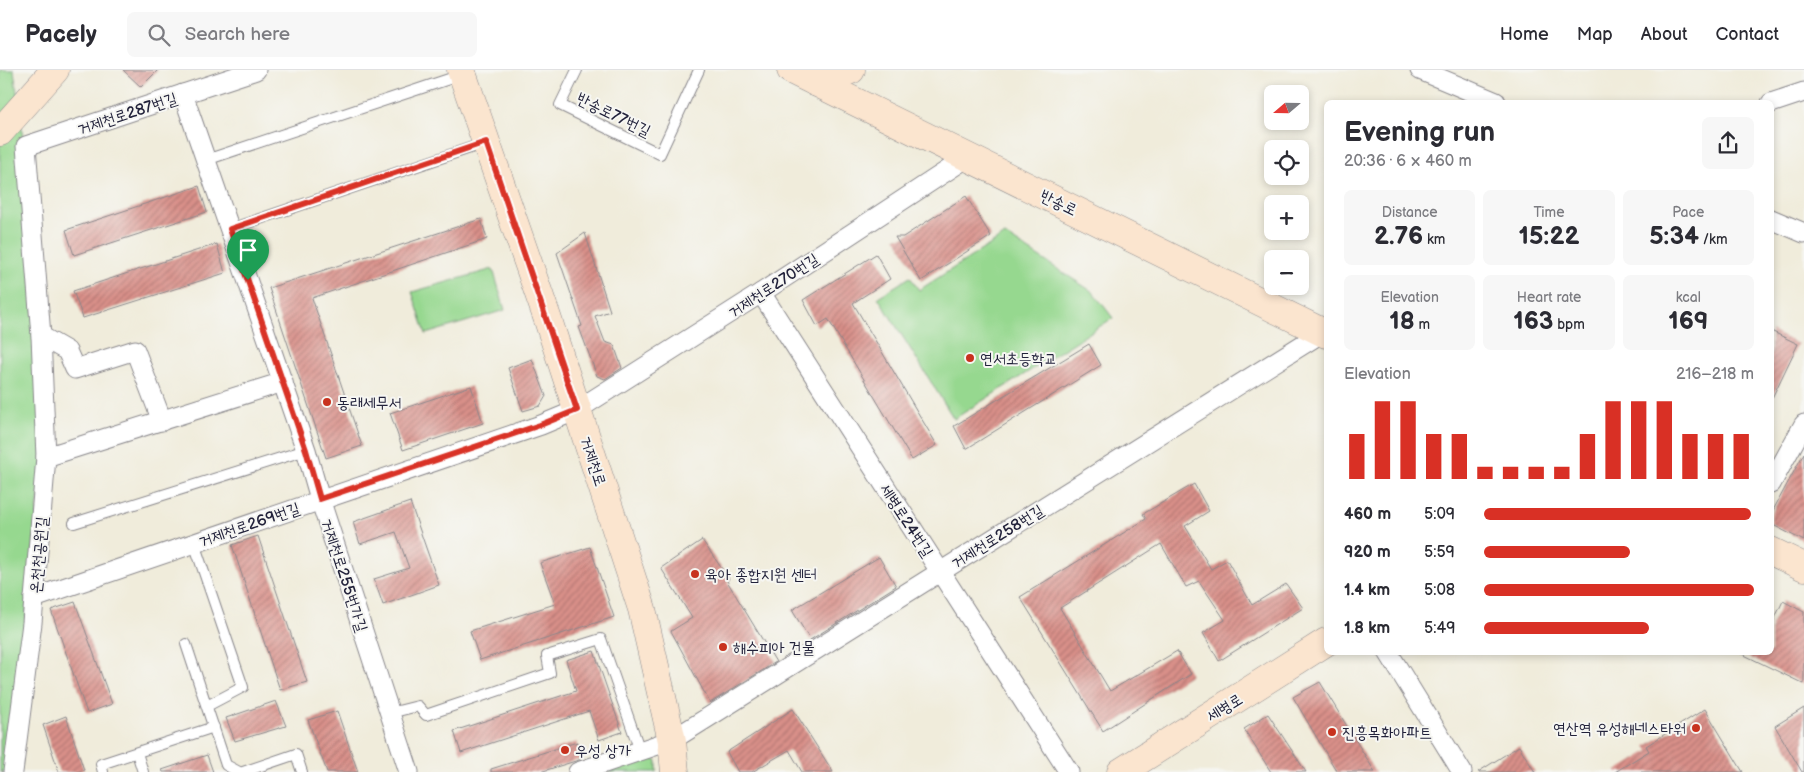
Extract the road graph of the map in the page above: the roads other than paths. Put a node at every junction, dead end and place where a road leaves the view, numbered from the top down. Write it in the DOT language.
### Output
graph roads {
  1 [pos="256,70"];
  2 [pos="577,70"];
  3 [pos="700,70"];
  4 [pos="851,70"];
  5 [pos="1420,70"];
  6 [pos="461,72"];
  7 [pos="51,74"];
  8 [pos="803,76"];
  9 [pos="1449,76"];
  10 [pos="1804,92"];
  11 [pos="184,94"];
  12 [pos="1468,97"];
  13 [pos="1485,100"];
  14 [pos="1774,102"];
  15 [pos="0,132"];
  16 [pos="486,142"];
  17 [pos="26,146"];
  18 [pos="968,157"];
  19 [pos="206,160"];
  20 [pos="1774,220"];
  21 [pos="230,229"];
  22 [pos="1804,233"];
  23 [pos="761,293"];
  24 [pos="1324,333"];
  25 [pos="1324,334"];
  26 [pos="41,336"];
  27 [pos="283,382"];
  28 [pos="577,410"];
  29 [pos="162,421"];
  30 [pos="1804,424"];
  31 [pos="306,450"];
  32 [pos="46,456"];
  33 [pos="1774,479"];
  34 [pos="320,499"];
  35 [pos="74,523"];
  36 [pos="194,543"];
  37 [pos="1774,552"];
  38 [pos="1804,567"];
  39 [pos="940,572"];
  40 [pos="34,598"];
  41 [pos="1324,643"];
  42 [pos="186,644"];
  43 [pos="1390,655"];
  44 [pos="207,706"];
  45 [pos="390,714"];
  46 [pos="214,727"];
  47 [pos="672,740"];
  48 [pos="640,751"];
  49 [pos="137,753"];
  50 [pos="13,772"];
  51 [pos="103,772"];
  52 [pos="143,772"];
  53 [pos="239,772"];
  54 [pos="243,772"];
  55 [pos="302,772"];
  56 [pos="409,772"];
  57 [pos="578,772"];
  58 [pos="675,772"];
  59 [pos="1069,772"];
  60 [pos="1121,772"];
  61 [pos="1462,772"];
  1 -- 11 [label="street, 거제천로287번길"];
  2 -- 3 [label="lane, 반송로77번길"];
  4 -- 8 [label="main road"];
  5 -- 9 [label="street"];
  6 -- 16 [label="main road, 거제천로"];
  6 -- 19 [label="lane"];
  7 -- 15 [label="main road"];
  8 -- 18 [label="main road, 반송로"];
  9 -- 12 [label="street"];
  10 -- 14 [label="street"];
  11 -- 17 [label="street, 거제천로287번길"];
  11 -- 19 [label="street, 거제천로255번가길"];
  12 -- 13 [label="street"];
  16 -- 21 [label="lane"];
  16 -- 28 [label="main road, 거제천로"];
  17 -- 26 [label="street, 온천천공원길"];
  18 -- 23 [label="street, 거제천로270번길"];
  18 -- 24 [label="main road, 반송로"];
  19 -- 21 [label="street, 거제천로255번가길"];
  20 -- 22 [label="street"];
  21 -- 27 [label="street, 거제천로255번가길"];
  23 -- 28 [label="street, 거제천로270번길"];
  23 -- 39 [label="street, 세병로24번길"];
  25 -- 39 [label="street, 거제천로258번길"];
  26 -- 29 [label="street"];
  26 -- 32 [label="street, 온천천공원길"];
  27 -- 29 [label="street"];
  27 -- 31 [label="street, 거제천로255번가길"];
  28 -- 34 [label="street, 거제천로269번길"];
  28 -- 47 [label="main road, 거제천로"];
  29 -- 32 [label="street"];
  30 -- 33 [label="street"];
  31 -- 34 [label="street, 거제천로255번가길"];
  31 -- 35 [label="lane"];
  32 -- 40 [label="street, 온천천공원길"];
  34 -- 36 [label="street, 거제천로269번길"];
  34 -- 45 [label="street, 거제천로255번가길"];
  36 -- 40 [label="street, 거제천로269번길"];
  36 -- 44 [label="lane"];
  37 -- 38 [label="main road"];
  39 -- 47 [label="street, 거제천로258번길"];
  39 -- 59 [label="street, 세병로24번길"];
  40 -- 50 [label="street, 온천천공원길"];
  41 -- 60 [label="main road, 세병로"];
  42 -- 44 [label="lane"];
  43 -- 61 [label="street"];
  44 -- 46 [label="lane"];
  45 -- 48 [label="lane"];
  45 -- 56 [label="street, 거제천로255번가길"];
  46 -- 49 [label="lane"];
  46 -- 53 [label="lane"];
  47 -- 48 [label="street, 거제천로258번길"];
  47 -- 58 [label="main road, 거제천로"];
  48 -- 57 [label="street, 거제천로258번길"];
  49 -- 51 [label="lane"];
  49 -- 52 [label="lane"];
  54 -- 55 [label="lane"];
}
